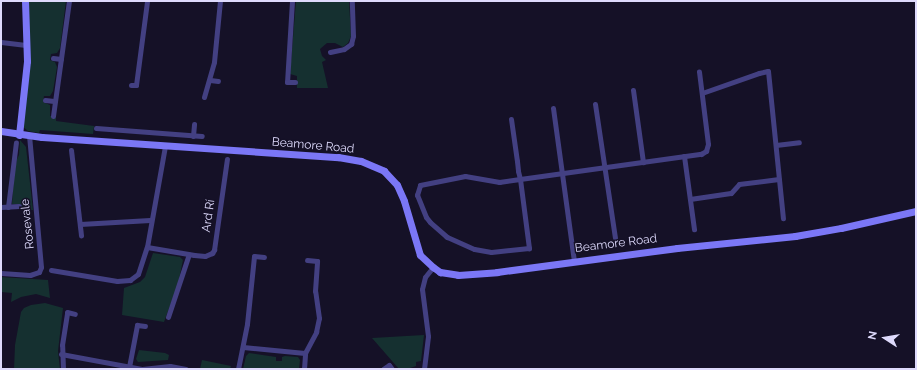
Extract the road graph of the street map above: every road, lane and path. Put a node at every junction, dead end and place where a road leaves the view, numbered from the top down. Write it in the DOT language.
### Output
graph roads {
  1 [pos="25,1"];
  2 [pos="69,1"];
  3 [pos="147,1"];
  4 [pos="220,1"];
  5 [pos="292,1"];
  6 [pos="352,1"];
  7 [pos="1,42"];
  8 [pos="26,45"];
  9 [pos="330,52"];
  10 [pos="53,58"];
  11 [pos="61,59"];
  12 [pos="699,72"];
  13 [pos="210,80"];
  14 [pos="218,81"];
  15 [pos="295,82"];
  16 [pos="131,85"];
  17 [pos="633,90"];
  18 [pos="702,93"];
  19 [pos="204,98"];
  20 [pos="45,100"];
  21 [pos="54,101"];
  22 [pos="595,104"];
  23 [pos="553,108"];
  24 [pos="53,116"];
  25 [pos="511,119"];
  26 [pos="194,124"];
  27 [pos="96,128"];
  28 [pos="107,129"];
  29 [pos="1,131"];
  30 [pos="19,135"];
  31 [pos="29,136"];
  32 [pos="193,136"];
  33 [pos="202,136"];
  34 [pos="16,142"];
  35 [pos="106,142"];
  36 [pos="799,142"];
  37 [pos="776,145"];
  38 [pos="165,146"];
  39 [pos="71,150"];
  40 [pos="684,156"];
  41 [pos="227,158"];
  42 [pos="643,162"];
  43 [pos="605,167"];
  44 [pos="562,173"];
  45 [pos="779,179"];
  46 [pos="520,180"];
  47 [pos="690,198"];
  48 [pos="19,206"];
  49 [pos="1,207"];
  50 [pos="8,207"];
  51 [pos="916,211"];
  52 [pos="783,218"];
  53 [pos="150,220"];
  54 [pos="80,224"];
  55 [pos="694,229"];
  56 [pos="81,235"];
  57 [pos="615,238"];
  58 [pos="147,248"];
  59 [pos="189,254"];
  60 [pos="264,257"];
  61 [pos="307,260"];
  62 [pos="574,261"];
  63 [pos="432,267"];
  64 [pos="51,270"];
  65 [pos="1,273"];
  66 [pos="75,314"];
  67 [pos="168,317"];
  68 [pos="145,326"];
  69 [pos="243,347"];
  70 [pos="306,353"];
  71 [pos="61,354"];
  72 [pos="129,367"];
  73 [pos="63,369"];
  74 [pos="186,369"];
  75 [pos="238,369"];
  76 [pos="304,369"];
  77 [pos="383,369"];
  78 [pos="392,369"];
  79 [pos="424,369"];
  1 -- 8 [label="main road"];
  2 -- 11 [label="street"];
  3 -- 16 [label="street"];
  4 -- 13 [label="street"];
  5 -- 15 [label="street"];
  6 -- 9 [label="street"];
  7 -- 8 [label="street"];
  8 -- 30 [label="main road"];
  10 -- 11 [label="street"];
  11 -- 21 [label="street"];
  12 -- 18 [label="street"];
  13 -- 14 [label="street"];
  13 -- 19 [label="street"];
  17 -- 42 [label="street"];
  18 -- 37 [label="street"];
  18 -- 40 [label="street"];
  20 -- 21 [label="street"];
  21 -- 24 [label="street"];
  22 -- 43 [label="street"];
  23 -- 44 [label="street"];
  25 -- 46 [label="street"];
  26 -- 32 [label="street"];
  27 -- 28 [label="street"];
  28 -- 32 [label="street"];
  28 -- 35 [label="street"];
  29 -- 30 [label="main road, Beamore Road"];
  30 -- 31 [label="main road, Beamore Road"];
  31 -- 35 [label="main road, Beamore Road"];
  31 -- 65 [label="street, Rosevale"];
  32 -- 33 [label="street"];
  34 -- 50 [label="street, Rosevale"];
  35 -- 38 [label="main road, Beamore Road"];
  36 -- 37 [label="street"];
  37 -- 45 [label="street"];
  38 -- 53 [label="street"];
  38 -- 63 [label="main road, Beamore Road"];
  39 -- 54 [label="street"];
  40 -- 42 [label="street"];
  40 -- 47 [label="street"];
  41 -- 59 [label="street, Ard Rí"];
  42 -- 43 [label="street"];
  43 -- 44 [label="street"];
  43 -- 57 [label="street"];
  44 -- 46 [label="street"];
  44 -- 62 [label="street"];
  45 -- 47 [label="street"];
  45 -- 52 [label="street"];
  46 -- 46 [label="street"];
  47 -- 55 [label="street"];
  48 -- 50 [label="street, Rosevale"];
  49 -- 50 [label="street, Rosevale"];
  51 -- 62 [label="main road, Beamore Road"];
  53 -- 54 [label="street"];
  53 -- 58 [label="street"];
  54 -- 56 [label="street"];
  58 -- 59 [label="street, Ard Rí"];
  58 -- 64 [label="street"];
  59 -- 67 [label="street"];
  60 -- 69 [label="street"];
  61 -- 70 [label="street"];
  62 -- 63 [label="main road, Beamore Road"];
  63 -- 79 [label="street"];
  66 -- 71 [label="street"];
  68 -- 72 [label="street"];
  69 -- 70 [label="street"];
  69 -- 75 [label="street"];
  70 -- 76 [label="street"];
  71 -- 72 [label="street"];
  71 -- 73 [label="street"];
  72 -- 74 [label="street"];
  77 -- 78 [label="street"];
}
